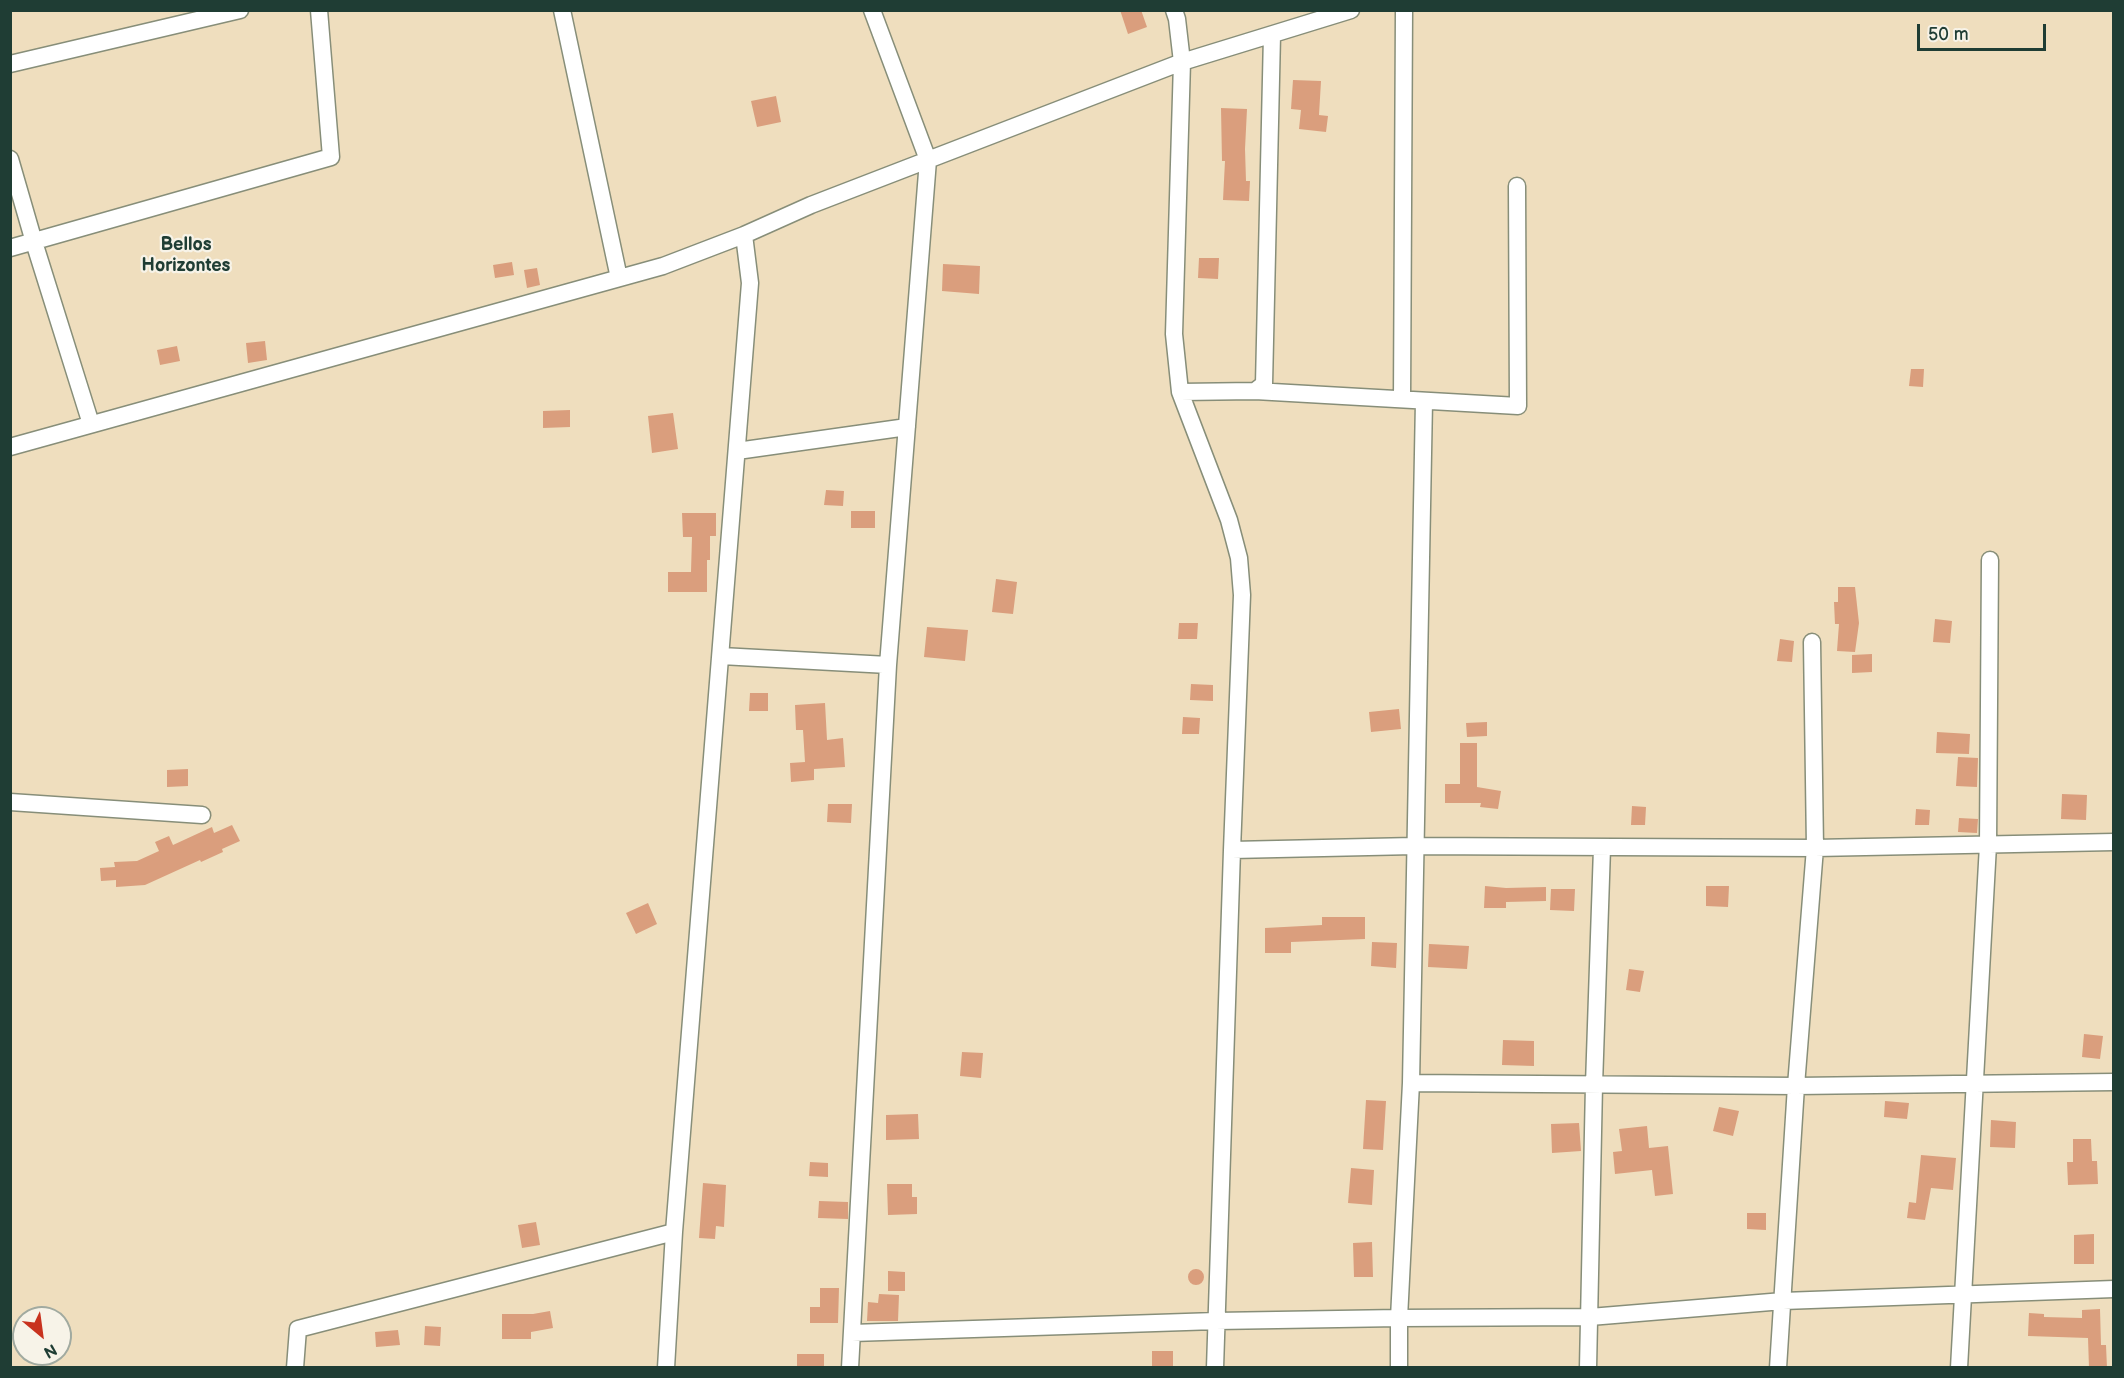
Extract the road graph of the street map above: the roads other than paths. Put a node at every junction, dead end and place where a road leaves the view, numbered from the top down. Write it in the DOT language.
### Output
graph roads {
  1 [pos="240,10"];
  2 [pos="319,10"];
  3 [pos="562,10"];
  4 [pos="872,10"];
  5 [pos="1174,10"];
  6 [pos="1351,10"];
  7 [pos="1404,10"];
  8 [pos="1272,35"];
  9 [pos="1182,62"];
  10 [pos="10,64"];
  11 [pos="10,159"];
  12 [pos="928,160"];
  13 [pos="1517,186"];
  14 [pos="744,235"];
  15 [pos="34,242"];
  16 [pos="10,248"];
  17 [pos="620,278"];
  18 [pos="1255,391"];
  19 [pos="1180,392"];
  20 [pos="1402,399"];
  21 [pos="1424,401"];
  22 [pos="91,424"];
  23 [pos="907,427"];
  24 [pos="10,447"];
  25 [pos="737,451"];
  26 [pos="1990,560"];
  27 [pos="1812,642"];
  28 [pos="721,656"];
  29 [pos="888,665"];
  30 [pos="10,802"];
  31 [pos="202,815"];
  32 [pos="2114,842"];
  33 [pos="1988,845"];
  34 [pos="1414,846"];
  35 [pos="1602,848"];
  36 [pos="1815,848"];
  37 [pos="1232,850"];
  38 [pos="2114,1082"];
  39 [pos="1411,1083"];
  40 [pos="1974,1084"];
  41 [pos="1594,1085"];
  42 [pos="1796,1086"];
  43 [pos="674,1232"];
  44 [pos="2114,1289"];
  45 [pos="1964,1296"];
  46 [pos="1783,1301"];
  47 [pos="1590,1317"];
  48 [pos="1399,1318"];
  49 [pos="1216,1321"];
  50 [pos="852,1333"];
  51 [pos="295,1368"];
  52 [pos="666,1368"];
  53 [pos="850,1368"];
  54 [pos="1215,1368"];
  55 [pos="1399,1368"];
  56 [pos="1588,1368"];
  57 [pos="1778,1368"];
  58 [pos="1959,1368"];
  1 -- 10 [label="street"];
  2 -- 15 [label="street"];
  3 -- 17 [label="street"];
  4 -- 12 [label="street"];
  5 -- 9 [label="street"];
  6 -- 8 [label="street"];
  7 -- 20 [label="street"];
  8 -- 9 [label="street"];
  8 -- 18 [label="street"];
  9 -- 12 [label="street"];
  9 -- 19 [label="street"];
  11 -- 15 [label="street"];
  12 -- 14 [label="street"];
  12 -- 23 [label="street"];
  13 -- 21 [label="street"];
  14 -- 17 [label="street"];
  14 -- 25 [label="street"];
  15 -- 16 [label="street"];
  15 -- 22 [label="street"];
  17 -- 22 [label="street"];
  18 -- 19 [label="street"];
  18 -- 20 [label="street"];
  19 -- 37 [label="street"];
  20 -- 21 [label="street"];
  21 -- 34 [label="street"];
  22 -- 24 [label="street"];
  23 -- 25 [label="street"];
  23 -- 29 [label="street"];
  25 -- 28 [label="street"];
  26 -- 33 [label="street"];
  27 -- 36 [label="street"];
  28 -- 29 [label="street"];
  28 -- 43 [label="street"];
  29 -- 50 [label="street"];
  30 -- 31 [label="street"];
  32 -- 33 [label="street"];
  33 -- 36 [label="street"];
  33 -- 40 [label="street"];
  34 -- 35 [label="street"];
  34 -- 37 [label="street"];
  34 -- 39 [label="street"];
  35 -- 36 [label="street"];
  35 -- 41 [label="street"];
  36 -- 42 [label="street"];
  37 -- 49 [label="street"];
  38 -- 40 [label="street"];
  39 -- 41 [label="street"];
  39 -- 48 [label="street"];
  40 -- 42 [label="street"];
  40 -- 45 [label="street"];
  41 -- 42 [label="street"];
  41 -- 47 [label="street"];
  42 -- 46 [label="street"];
  43 -- 51 [label="street"];
  43 -- 52 [label="street"];
  44 -- 45 [label="street"];
  45 -- 46 [label="street"];
  45 -- 58 [label="street"];
  46 -- 47 [label="street"];
  46 -- 57 [label="street"];
  47 -- 48 [label="street"];
  47 -- 56 [label="street"];
  48 -- 49 [label="street"];
  48 -- 55 [label="street"];
  49 -- 50 [label="street"];
  49 -- 54 [label="street"];
  50 -- 53 [label="street"];
}
